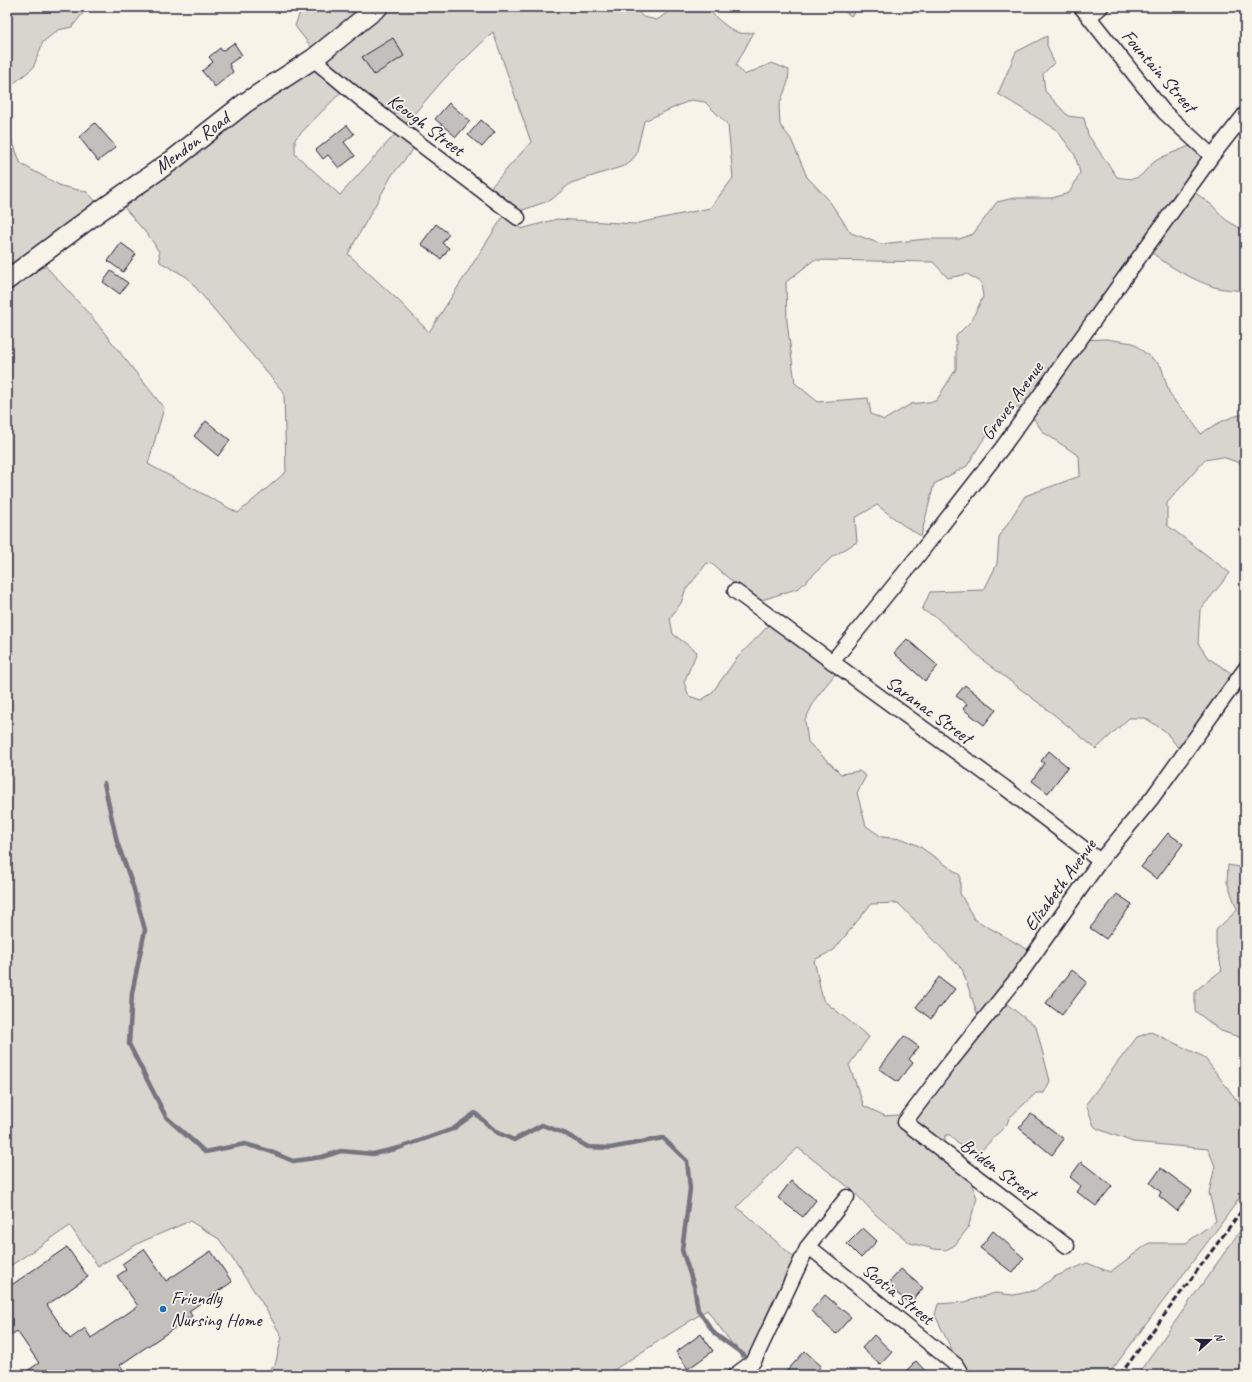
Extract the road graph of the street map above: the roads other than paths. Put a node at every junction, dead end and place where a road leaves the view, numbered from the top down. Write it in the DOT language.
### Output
graph roads {
  1 [pos="378,7"];
  2 [pos="1101,7"];
  3 [pos="1085,12"];
  4 [pos="313,59"];
  5 [pos="1245,114"];
  6 [pos="1212,156"];
  7 [pos="518,218"];
  8 [pos="7,280"];
  9 [pos="736,591"];
  10 [pos="832,662"];
  11 [pos="1245,669"];
  12 [pos="1100,861"];
  13 [pos="905,1122"];
  14 [pos="847,1197"];
  15 [pos="808,1246"];
  16 [pos="1067,1246"];
  17 [pos="735,1375"];
  18 [pos="962,1375"];
  1 -- 4 [label="street, Mendon Road"];
  2 -- 3 [label="street"];
  3 -- 6 [label="street, Fountain Street"];
  4 -- 7 [label="street, Keough Street"];
  4 -- 8 [label="street, Mendon Road"];
  5 -- 6 [label="street, Graves Avenue"];
  6 -- 10 [label="street, Graves Avenue"];
  9 -- 10 [label="street, Saranac Street"];
  10 -- 12 [label="street, Saranac Street"];
  11 -- 12 [label="street, Elizabeth Avenue"];
  12 -- 13 [label="street, Elizabeth Avenue"];
  13 -- 16 [label="street, Briden Street"];
  14 -- 15 [label="street"];
  15 -- 17 [label="street"];
  15 -- 18 [label="street, Scotia Street"];
}
